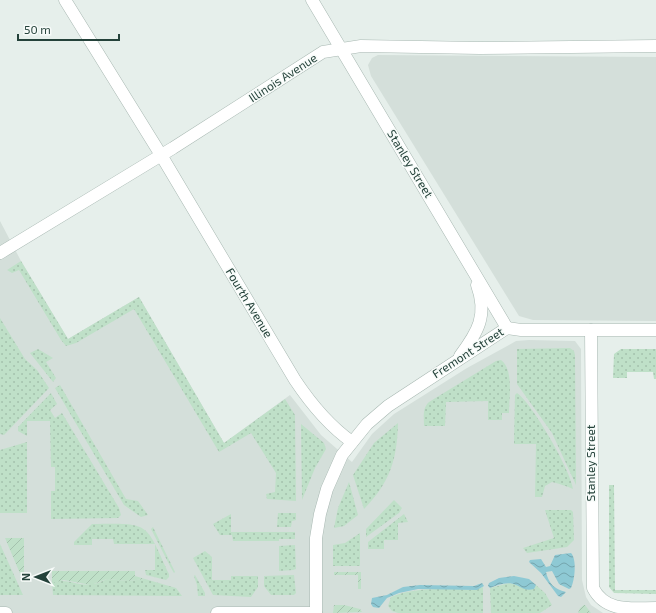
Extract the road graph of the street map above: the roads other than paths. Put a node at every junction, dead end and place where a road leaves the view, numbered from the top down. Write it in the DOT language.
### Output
graph roads {
  1 [pos="65,0"];
  2 [pos="312,0"];
  3 [pos="656,46"];
  4 [pos="341,49"];
  5 [pos="161,155"];
  6 [pos="0,253"];
  7 [pos="468,261"];
  8 [pos="507,328"];
  9 [pos="591,330"];
  10 [pos="656,330"];
  11 [pos="453,365"];
  12 [pos="352,442"];
  13 [pos="656,608"];
  14 [pos="0,613"];
  15 [pos="6,613"];
  16 [pos="217,613"];
  17 [pos="316,613"];
  1 -- 5 [label="street, Fourth Avenue"];
  2 -- 4 [label="street, Stanley Street"];
  3 -- 4 [label="street, Illinois Avenue"];
  4 -- 5 [label="street, Illinois Avenue"];
  4 -- 7 [label="street, Stanley Street"];
  5 -- 6 [label="street, Illinois Avenue"];
  5 -- 12 [label="street, Fourth Avenue"];
  7 -- 8 [label="street, Stanley Street"];
  7 -- 11 [label="street"];
  8 -- 9 [label="street, Fremont Street"];
  8 -- 11 [label="street, Fremont Street"];
  9 -- 10 [label="street, Fremont Street"];
  9 -- 13 [label="street, Stanley Street"];
  11 -- 12 [label="street, Fremont Street"];
  12 -- 17 [label="street"];
  14 -- 15 [label="street"];
  16 -- 17 [label="street"];
}
